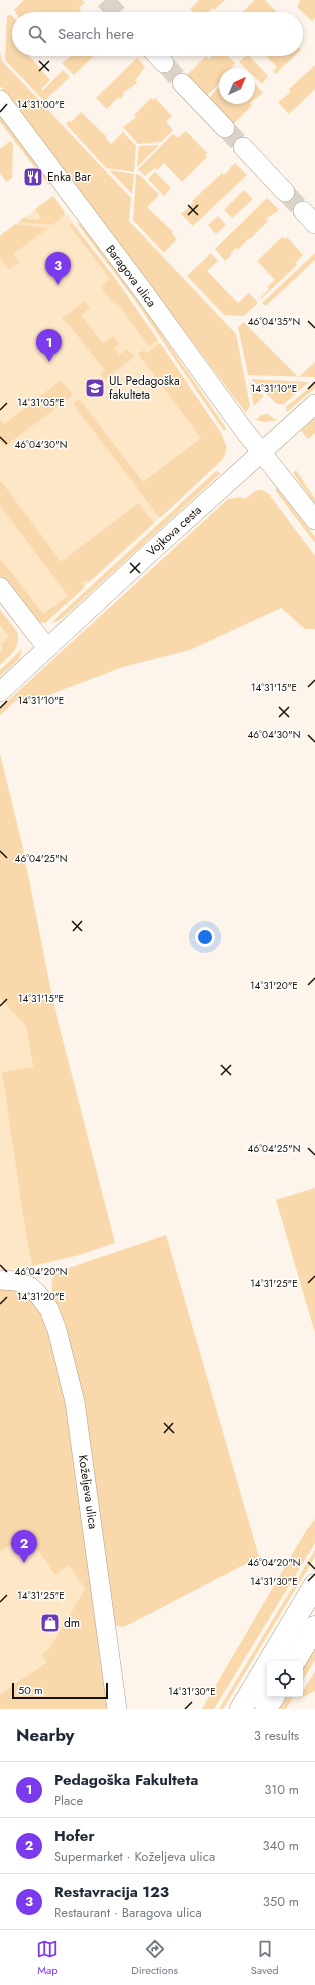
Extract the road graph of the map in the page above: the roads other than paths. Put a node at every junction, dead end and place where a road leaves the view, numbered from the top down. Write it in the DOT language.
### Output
graph roads {
  1 [pos="158,56"];
  2 [pos="164,63"];
  3 [pos="182,83"];
  4 [pos="0,100"];
  5 [pos="225,128"];
  6 [pos="243,147"];
  7 [pos="285,192"];
  8 [pos="315,404"];
  9 [pos="262,452"];
  10 [pos="315,520"];
  11 [pos="0,587"];
  12 [pos="47,648"];
  13 [pos="0,692"];
  14 [pos="0,1280"];
  15 [pos="315,1585"];
  16 [pos="315,1627"];
  17 [pos="295,1661"];
  18 [pos="273,1697"];
  19 [pos="117,1709"];
  20 [pos="240,1709"];
  21 [pos="266,1709"];
  1 -- 2 [label="street"];
  3 -- 5 [label="street"];
  4 -- 9 [label="street, Baragova ulica"];
  6 -- 7 [label="street"];
  8 -- 9 [label="street, Vojkova cesta"];
  9 -- 10 [label="street, Baragova ulica"];
  9 -- 12 [label="street, Vojkova cesta"];
  11 -- 12 [label="street"];
  12 -- 13 [label="street, Vojkova cesta"];
  14 -- 19 [label="street, Koželjeva ulica"];
  15 -- 20 [label="main road"];
  16 -- 17 [label="main road"];
  18 -- 21 [label="main road"];
}
